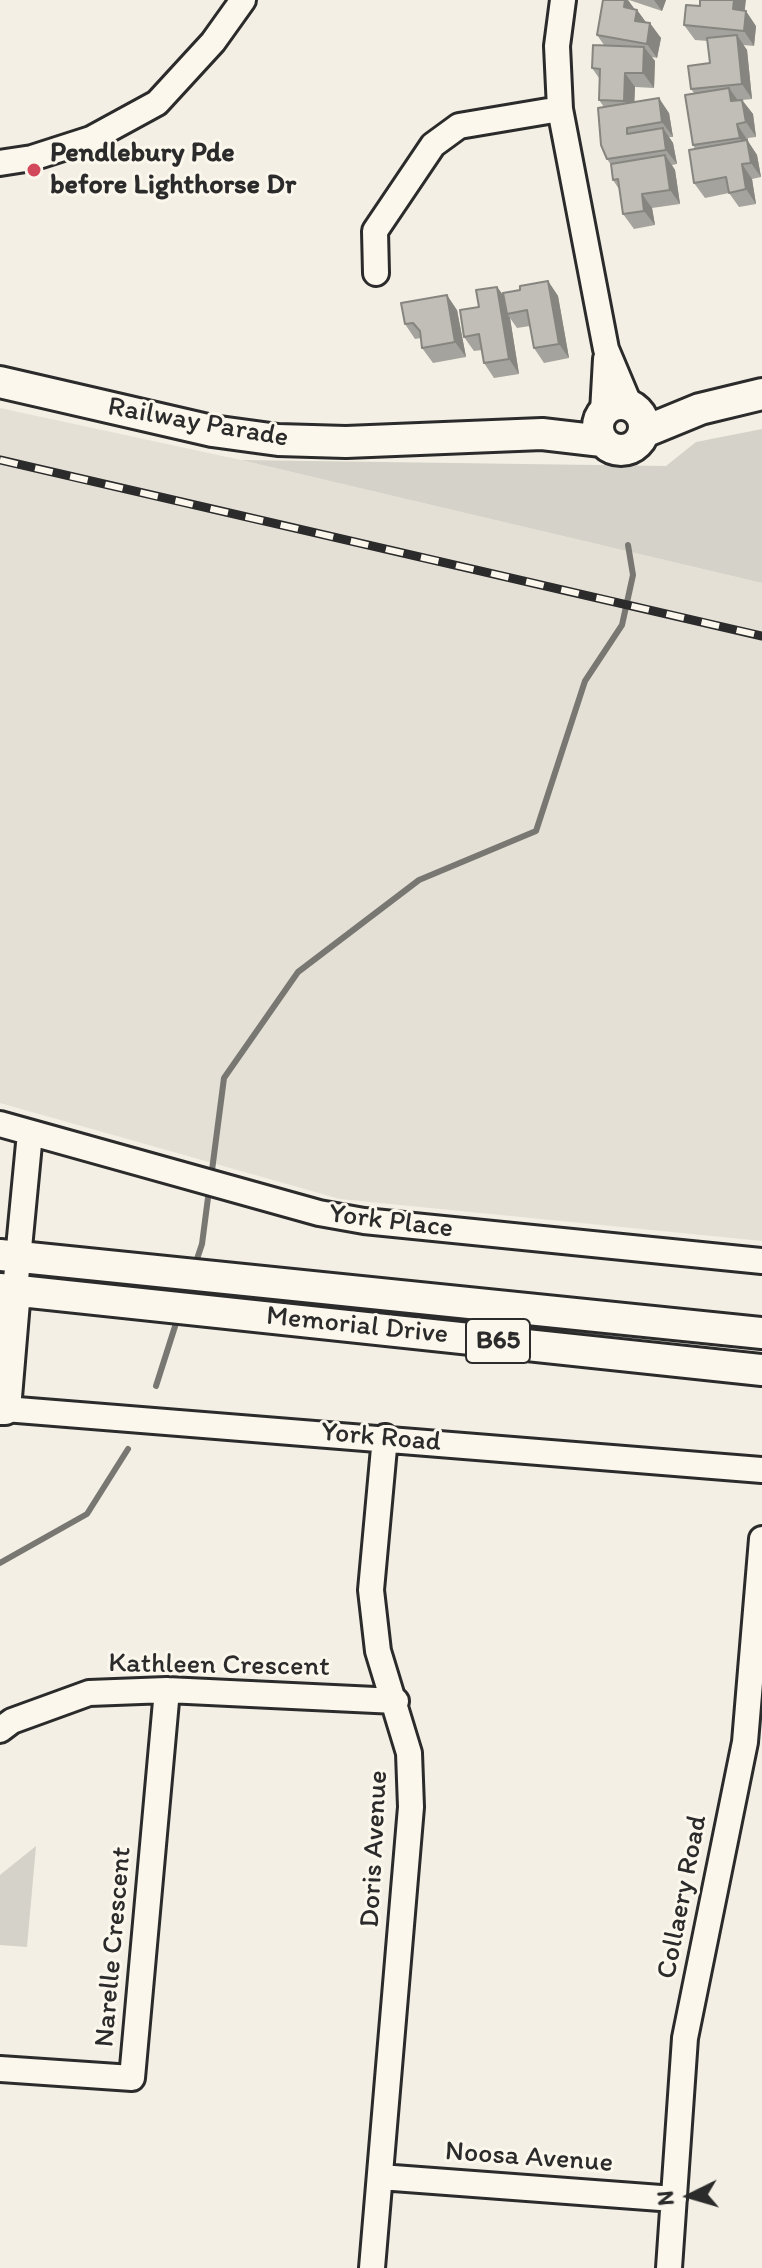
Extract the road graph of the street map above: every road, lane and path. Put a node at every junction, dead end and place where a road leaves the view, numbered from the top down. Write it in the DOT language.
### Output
graph roads {
  1 [pos="243,0"];
  2 [pos="563,0"];
  3 [pos="560,109"];
  4 [pos="0,163"];
  5 [pos="376,273"];
  6 [pos="0,382"];
  7 [pos="762,394"];
  8 [pos="620,420"];
  9 [pos="0,1124"];
  10 [pos="30,1133"];
  11 [pos="9,1255"];
  12 [pos="762,1261"];
  13 [pos="8,1289"];
  14 [pos="762,1333"];
  15 [pos="762,1370"];
  16 [pos="3,1409"];
  17 [pos="385,1437"];
  18 [pos="762,1470"];
  19 [pos="762,1539"];
  20 [pos="167,1690"];
  21 [pos="396,1701"];
  22 [pos="0,1730"];
  23 [pos="753,1743"];
  24 [pos="0,2069"];
  25 [pos="380,2177"];
  26 [pos="674,2199"];
  27 [pos="372,2268"];
  28 [pos="669,2268"];
  1 -- 4 [label="street"];
  2 -- 3 [label="street"];
  3 -- 5 [label="street"];
  3 -- 8 [label="street"];
  6 -- 8 [label="main road, Railway Parade"];
  7 -- 8 [label="main road, Railway Parade"];
  9 -- 10 [label="street, York Place"];
  10 -- 11 [label="street"];
  10 -- 12 [label="street, York Place"];
  11 -- 13 [label="street"];
  11 -- 14 [label="main road, Memorial Drive / B65"];
  13 -- 15 [label="main road, Memorial Drive / B65"];
  13 -- 16 [label="main road"];
  16 -- 17 [label="street, York Road"];
  17 -- 18 [label="street, York Road"];
  17 -- 21 [label="street, Doris Avenue"];
  19 -- 23 [label="street, Collaery Road"];
  20 -- 21 [label="street, Kathleen Crescent"];
  20 -- 22 [label="street, Kathleen Crescent"];
  20 -- 24 [label="street, Narelle Crescent"];
  21 -- 25 [label="street, Doris Avenue"];
  23 -- 26 [label="street, Collaery Road"];
  25 -- 26 [label="street, Noosa Avenue"];
  25 -- 27 [label="street, Doris Avenue"];
  26 -- 28 [label="street, Collaery Road"];
}
